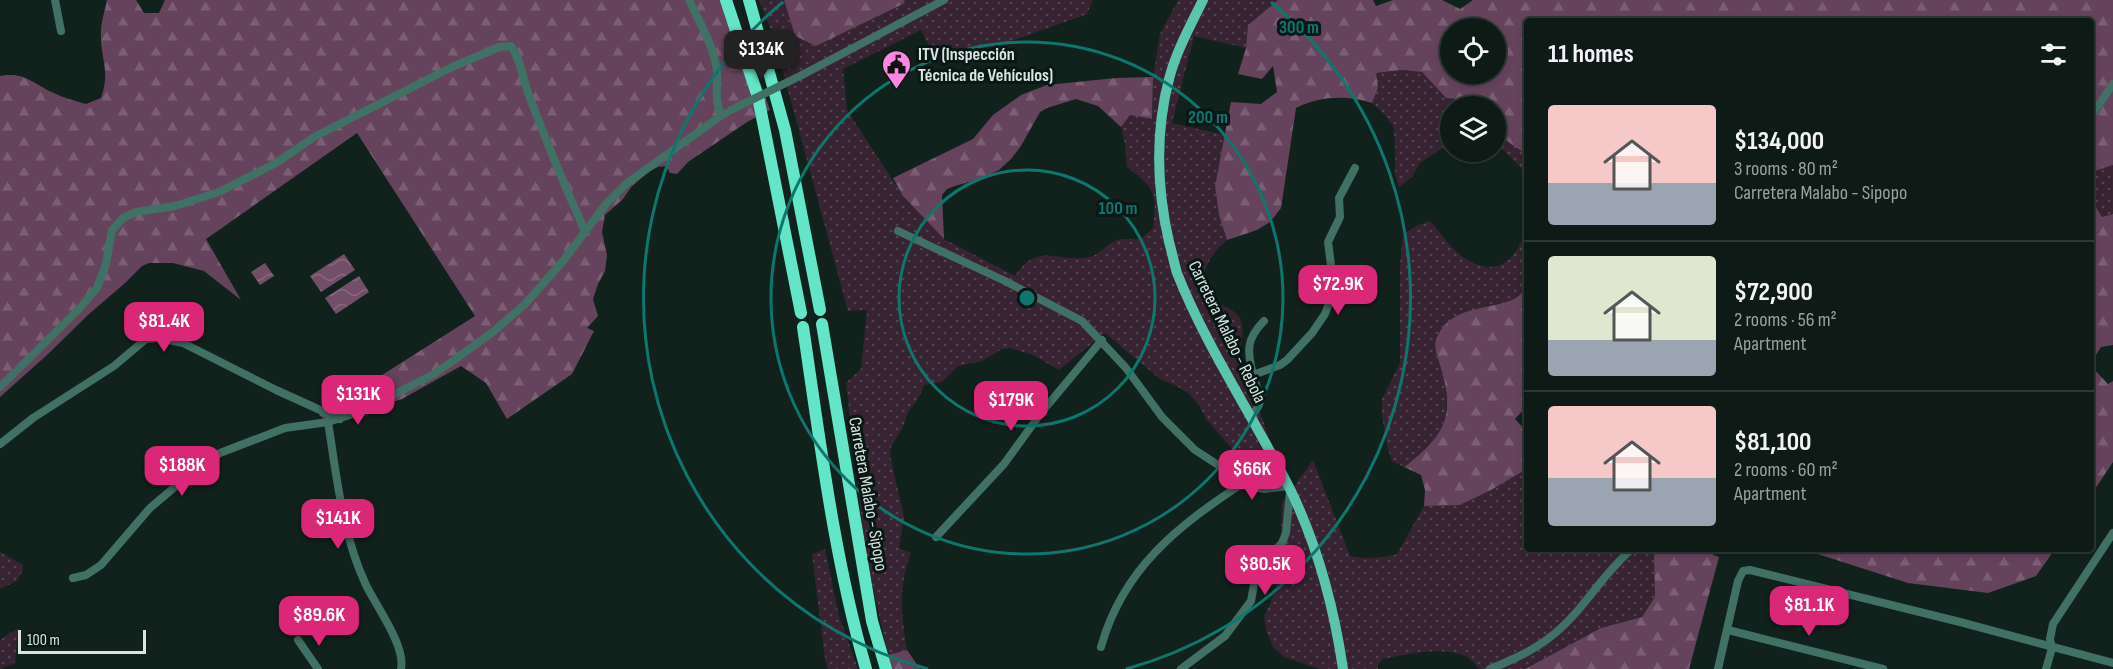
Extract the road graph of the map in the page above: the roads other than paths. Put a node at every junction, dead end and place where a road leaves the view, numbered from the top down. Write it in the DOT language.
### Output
graph roads {
  1 [pos="55,0"];
  2 [pos="689,0"];
  3 [pos="726,0"];
  4 [pos="749,0"];
  5 [pos="944,0"];
  6 [pos="1203,0"];
  7 [pos="61,31"];
  8 [pos="2113,84"];
  9 [pos="2094,112"];
  10 [pos="722,115"];
  11 [pos="1355,168"];
  12 [pos="585,231"];
  13 [pos="898,231"];
  14 [pos="820,310"];
  15 [pos="801,313"];
  16 [pos="1264,321"];
  17 [pos="822,324"];
  18 [pos="804,327"];
  19 [pos="1102,340"];
  20 [pos="1253,375"];
  21 [pos="0,387"];
  22 [pos="1250,417"];
  23 [pos="340,419"];
  24 [pos="328,422"];
  25 [pos="0,444"];
  26 [pos="1280,469"];
  27 [pos="1229,471"];
  28 [pos="1243,483"];
  29 [pos="1289,488"];
  30 [pos="2113,533"];
  31 [pos="936,537"];
  32 [pos="1629,552"];
  33 [pos="73,578"];
  34 [pos="1728,630"];
  35 [pos="298,640"];
  36 [pos="1101,647"];
  37 [pos="2052,648"];
  38 [pos="2113,663"];
  39 [pos="318,669"];
  40 [pos="401,669"];
  41 [pos="866,669"];
  42 [pos="886,669"];
  43 [pos="1181,669"];
  44 [pos="1343,669"];
  45 [pos="1490,669"];
  46 [pos="1718,669"];
  47 [pos="1883,669"];
  48 [pos="2046,669"];
  1 -- 7 [label="street"];
  2 -- 10 [label="street"];
  3 -- 15 [label="highway"];
  4 -- 14 [label="highway"];
  5 -- 10 [label="street, bridge"];
  6 -- 22 [label="main road, Carretera Malabo - Rebola"];
  8 -- 9 [label="street"];
  10 -- 12 [label="street"];
  11 -- 20 [label="street"];
  12 -- 21 [label="street"];
  12 -- 23 [label="street"];
  13 -- 19 [label="street"];
  16 -- 20 [label="street"];
  17 -- 42 [label="highway, Carretera Malabo - Sipopo"];
  18 -- 41 [label="highway, Carretera Malabo - Sipopo"];
  19 -- 27 [label="street"];
  19 -- 31 [label="street"];
  20 -- 22 [label="street"];
  22 -- 26 [label="main road, Carretera Malabo - Rebola"];
  23 -- 24 [label="street"];
  23 -- 25 [label="street"];
  24 -- 33 [label="street"];
  24 -- 40 [label="street"];
  26 -- 27 [label="street"];
  26 -- 29 [label="main road, Carretera Malabo - Rebola"];
  27 -- 28 [label="street"];
  28 -- 29 [label="street"];
  28 -- 36 [label="street"];
  29 -- 43 [label="street"];
  29 -- 44 [label="main road, Carretera Malabo - Rebola"];
  30 -- 37 [label="street"];
  32 -- 45 [label="street"];
  34 -- 37 [label="street"];
  34 -- 46 [label="street"];
  34 -- 47 [label="street"];
  35 -- 39 [label="street"];
  37 -- 38 [label="street"];
  37 -- 48 [label="street"];
}
